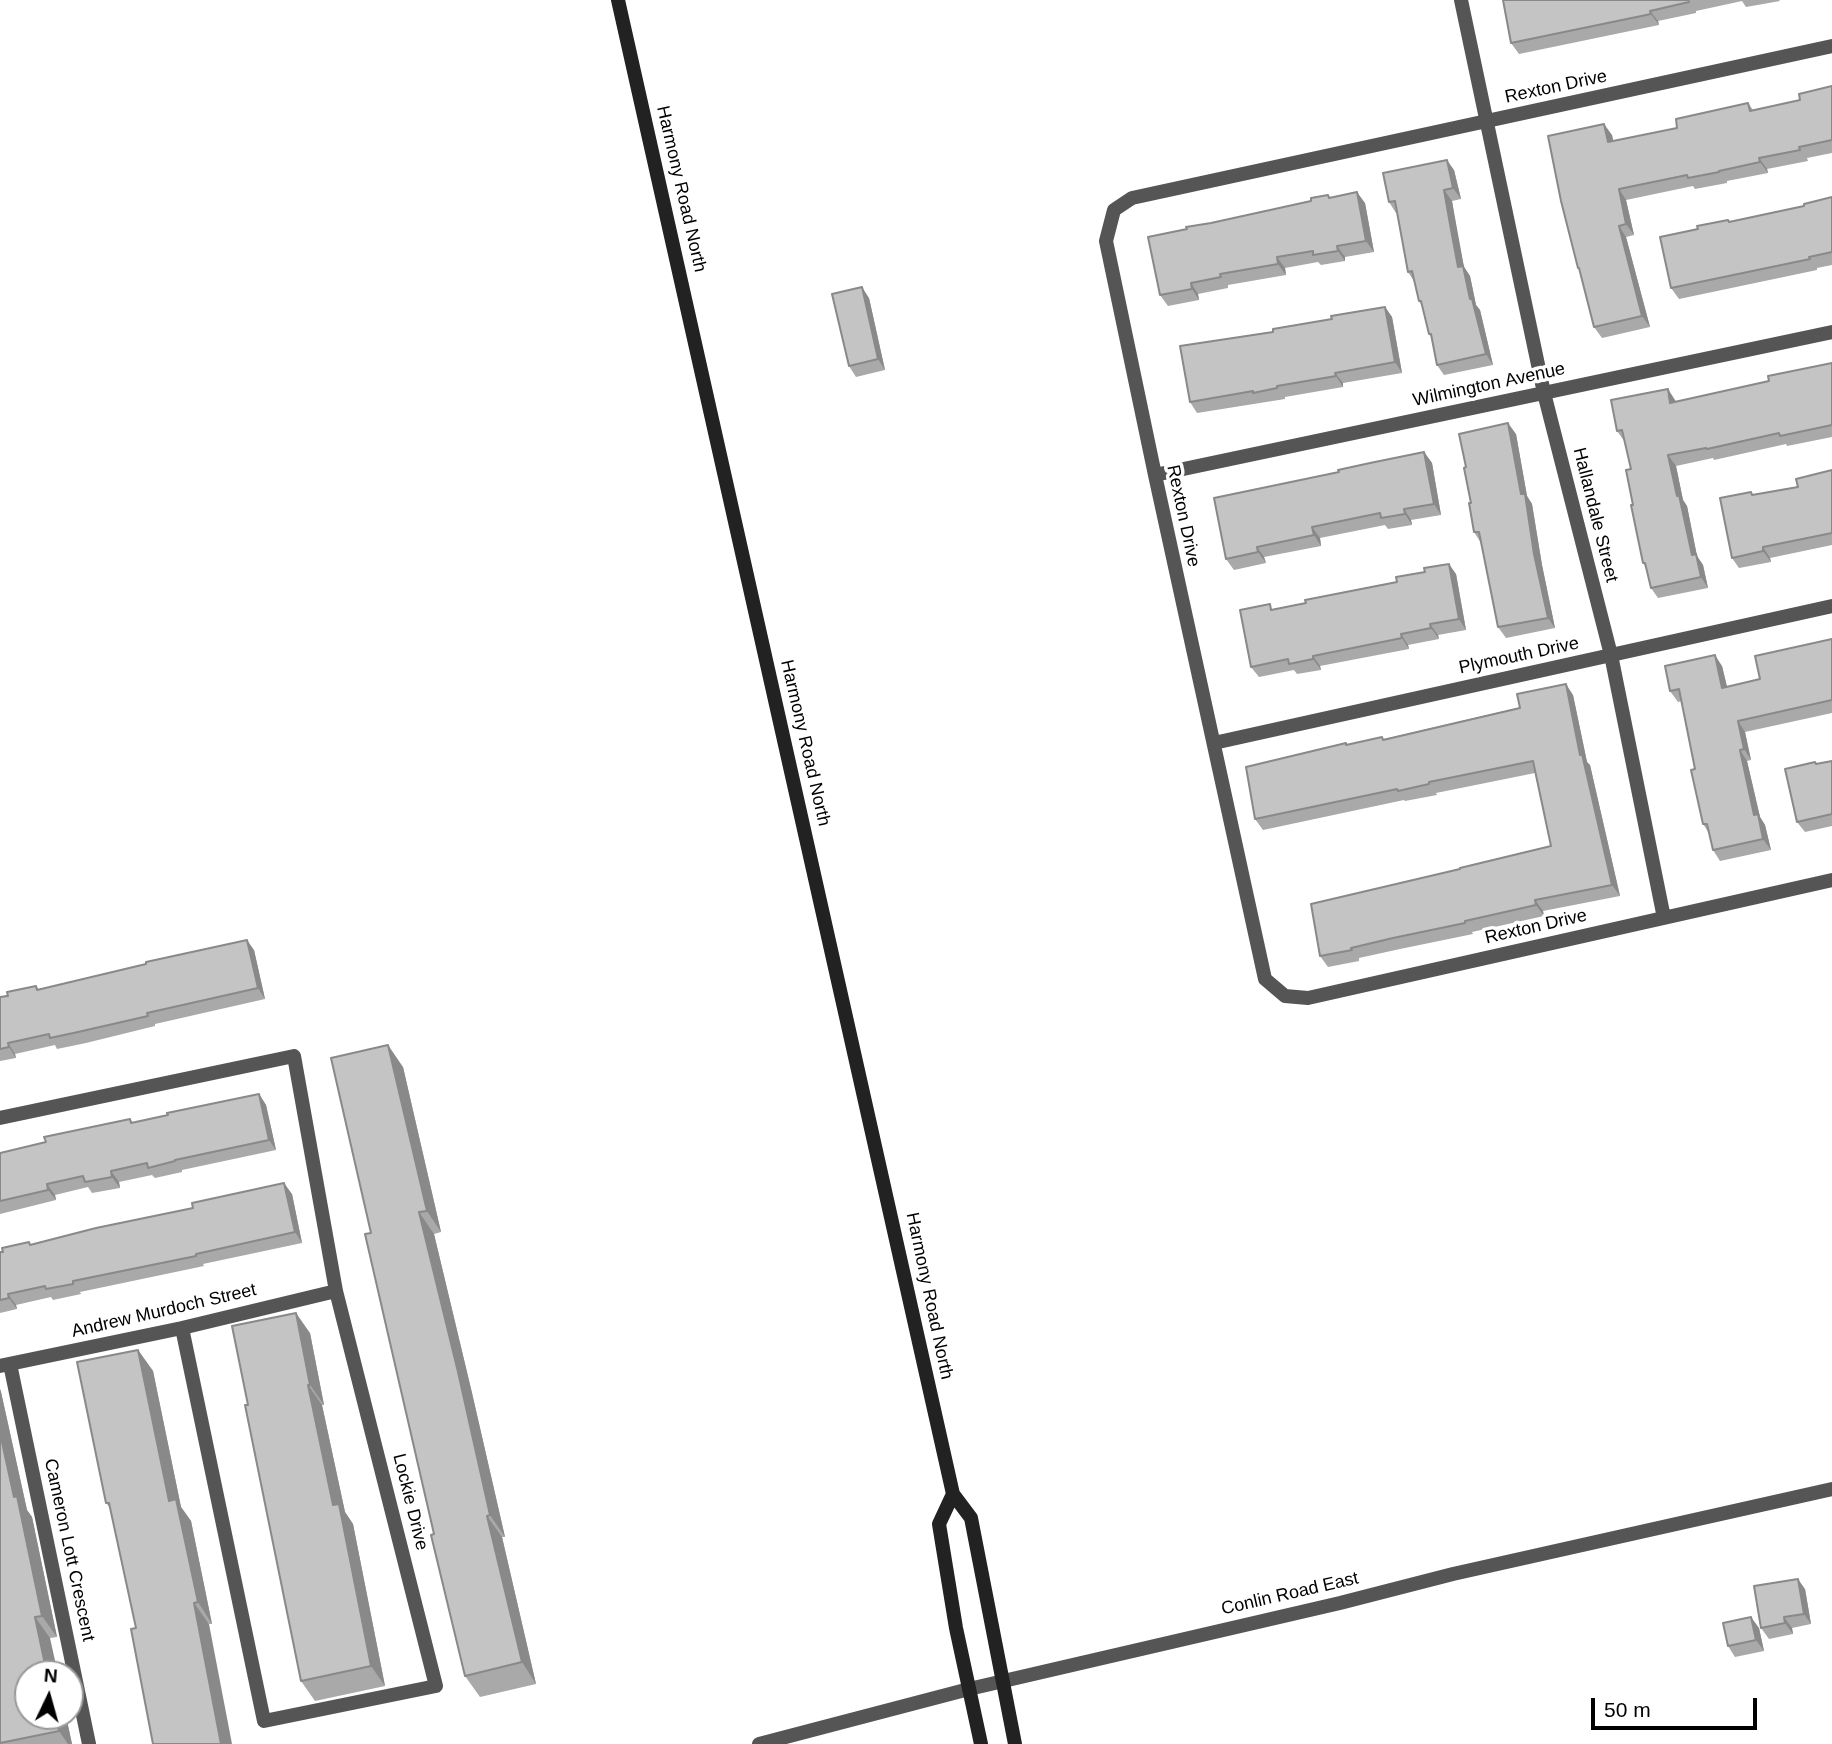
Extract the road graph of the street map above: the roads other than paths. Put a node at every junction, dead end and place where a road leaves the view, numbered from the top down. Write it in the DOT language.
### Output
graph roads {
  1 [pos="618,0"];
  2 [pos="1461,0"];
  3 [pos="1832,46"];
  4 [pos="1487,122"];
  5 [pos="1832,332"];
  6 [pos="1544,393"];
  7 [pos="1154,475"];
  8 [pos="1832,606"];
  9 [pos="1611,656"];
  10 [pos="1214,744"];
  11 [pos="1832,880"];
  12 [pos="1664,918"];
  13 [pos="0,1118"];
  14 [pos="336,1291"];
  15 [pos="182,1328"];
  16 [pos="5,1365"];
  17 [pos="1832,1489"];
  18 [pos="953,1494"];
  19 [pos="1003,1681"];
  20 [pos="969,1689"];
  21 [pos="89,1744"];
  22 [pos="759,1744"];
  23 [pos="981,1744"];
  24 [pos="1015,1744"];
  1 -- 18 [label="main road, Harmony Road North"];
  2 -- 4 [label="street, Hallandale Street"];
  3 -- 4 [label="street, Rexton Drive"];
  4 -- 6 [label="street, Hallandale Street"];
  4 -- 7 [label="street, Rexton Drive"];
  5 -- 6 [label="street, Wilmington Avenue"];
  6 -- 7 [label="street, Wilmington Avenue"];
  6 -- 9 [label="street, Hallandale Street"];
  7 -- 10 [label="street, Rexton Drive"];
  8 -- 9 [label="street, Plymouth Drive"];
  9 -- 10 [label="street, Plymouth Drive"];
  9 -- 12 [label="street, Hallandale Street"];
  10 -- 12 [label="street, Rexton Drive"];
  11 -- 12 [label="street, Rexton Drive"];
  13 -- 14 [label="street, Lockie Drive"];
  14 -- 15 [label="street, Andrew Murdoch Street"];
  14 -- 15 [label="street, Lockie Drive"];
  15 -- 16 [label="street, Andrew Murdoch Street"];
  16 -- 21 [label="street, Cameron Lott Crescent"];
  17 -- 19 [label="street, Conlin Road East"];
  18 -- 19 [label="main road, Harmony Road North"];
  18 -- 20 [label="main road"];
  19 -- 20 [label="street, Conlin Road East"];
  19 -- 24 [label="main road, Harmony Road North"];
  20 -- 22 [label="street, Conlin Road East"];
  20 -- 23 [label="main road"];
}
